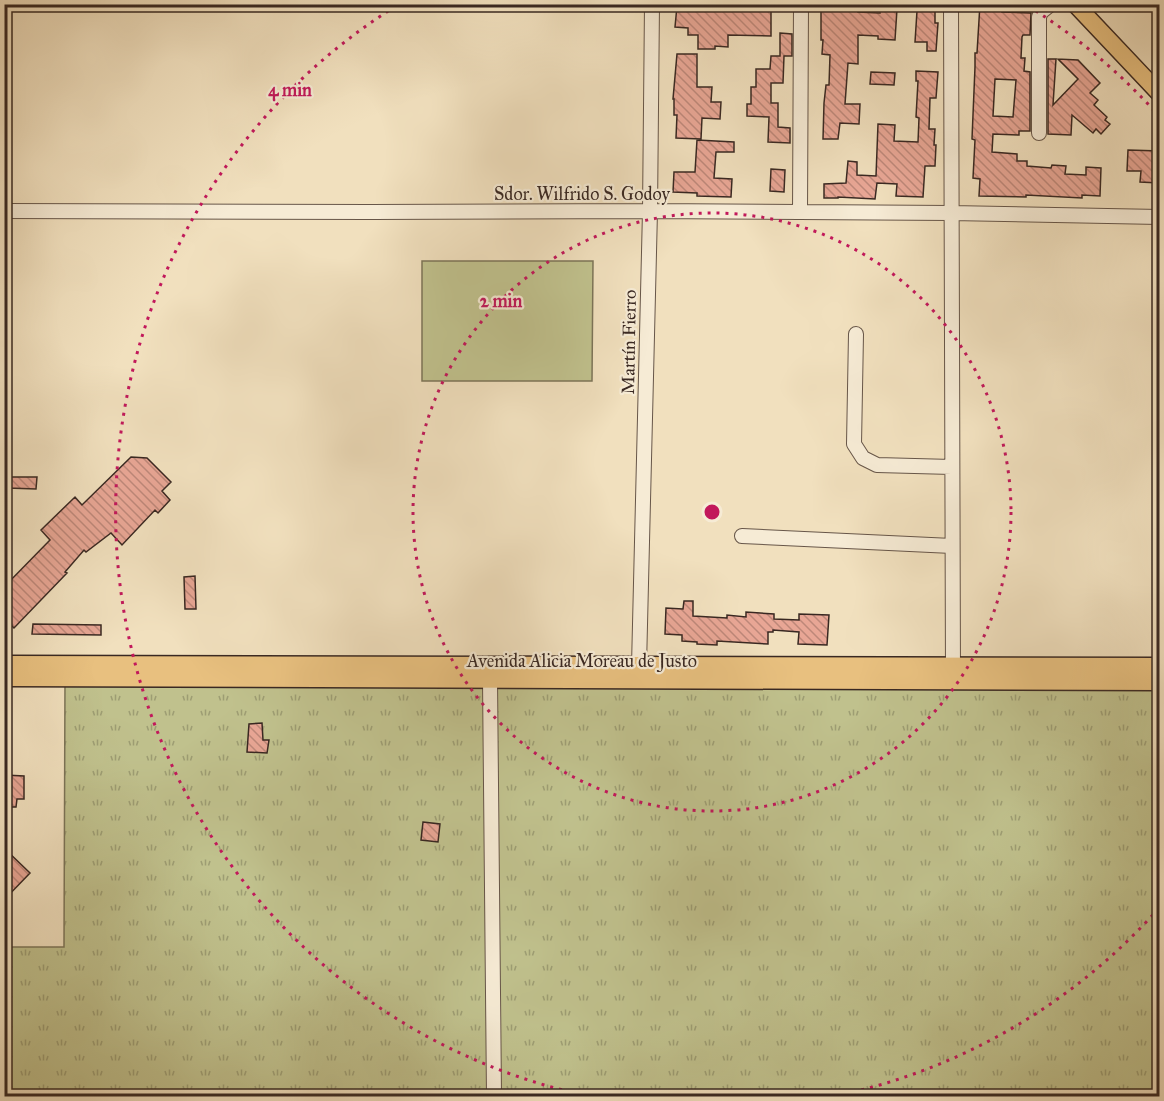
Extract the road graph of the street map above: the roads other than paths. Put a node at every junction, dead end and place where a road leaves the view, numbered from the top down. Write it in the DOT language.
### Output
graph roads {
  1 [pos="652,4"];
  2 [pos="801,4"];
  3 [pos="951,4"];
  4 [pos="1051,4"];
  5 [pos="1075,4"];
  6 [pos="1160,94"];
  7 [pos="1039,133"];
  8 [pos="4,211"];
  9 [pos="650,211"];
  10 [pos="800,212"];
  11 [pos="951,213"];
  12 [pos="1160,217"];
  13 [pos="856,334"];
  14 [pos="952,466"];
  15 [pos="742,536"];
  16 [pos="952,546"];
  17 [pos="4,664"];
  18 [pos="1160,666"];
  19 [pos="640,673"];
  20 [pos="953,674"];
  21 [pos="4,678"];
  22 [pos="490,680"];
  23 [pos="1160,682"];
  24 [pos="494,1096"];
  1 -- 9 [label="street, Martín Fierro"];
  2 -- 10 [label="street"];
  3 -- 11 [label="street"];
  4 -- 7 [label="street"];
  5 -- 6 [label="main road"];
  8 -- 9 [label="street, Sdor. Wilfrido S. Godoy"];
  9 -- 10 [label="street, Sdor. Wilfrido S. Godoy"];
  9 -- 19 [label="street, Martín Fierro"];
  10 -- 11 [label="street, Sdor. Wilfrido S. Godoy"];
  11 -- 12 [label="street, Sdor. Wilfrido S. Godoy"];
  11 -- 14 [label="street"];
  13 -- 14 [label="street"];
  14 -- 16 [label="street"];
  15 -- 16 [label="street"];
  16 -- 20 [label="street"];
  17 -- 19 [label="main road, Avenida Alicia Moreau de Justo"];
  18 -- 20 [label="main road, Avenida Alicia Moreau de Justo"];
  19 -- 20 [label="main road, Avenida Alicia Moreau de Justo"];
  19 -- 22 [label="main road, Avenida Alicia Moreau de Justo"];
  20 -- 23 [label="main road, Avenida Alicia Moreau de Justo"];
  21 -- 22 [label="main road, Avenida Alicia Moreau de Justo"];
  22 -- 24 [label="street"];
}
